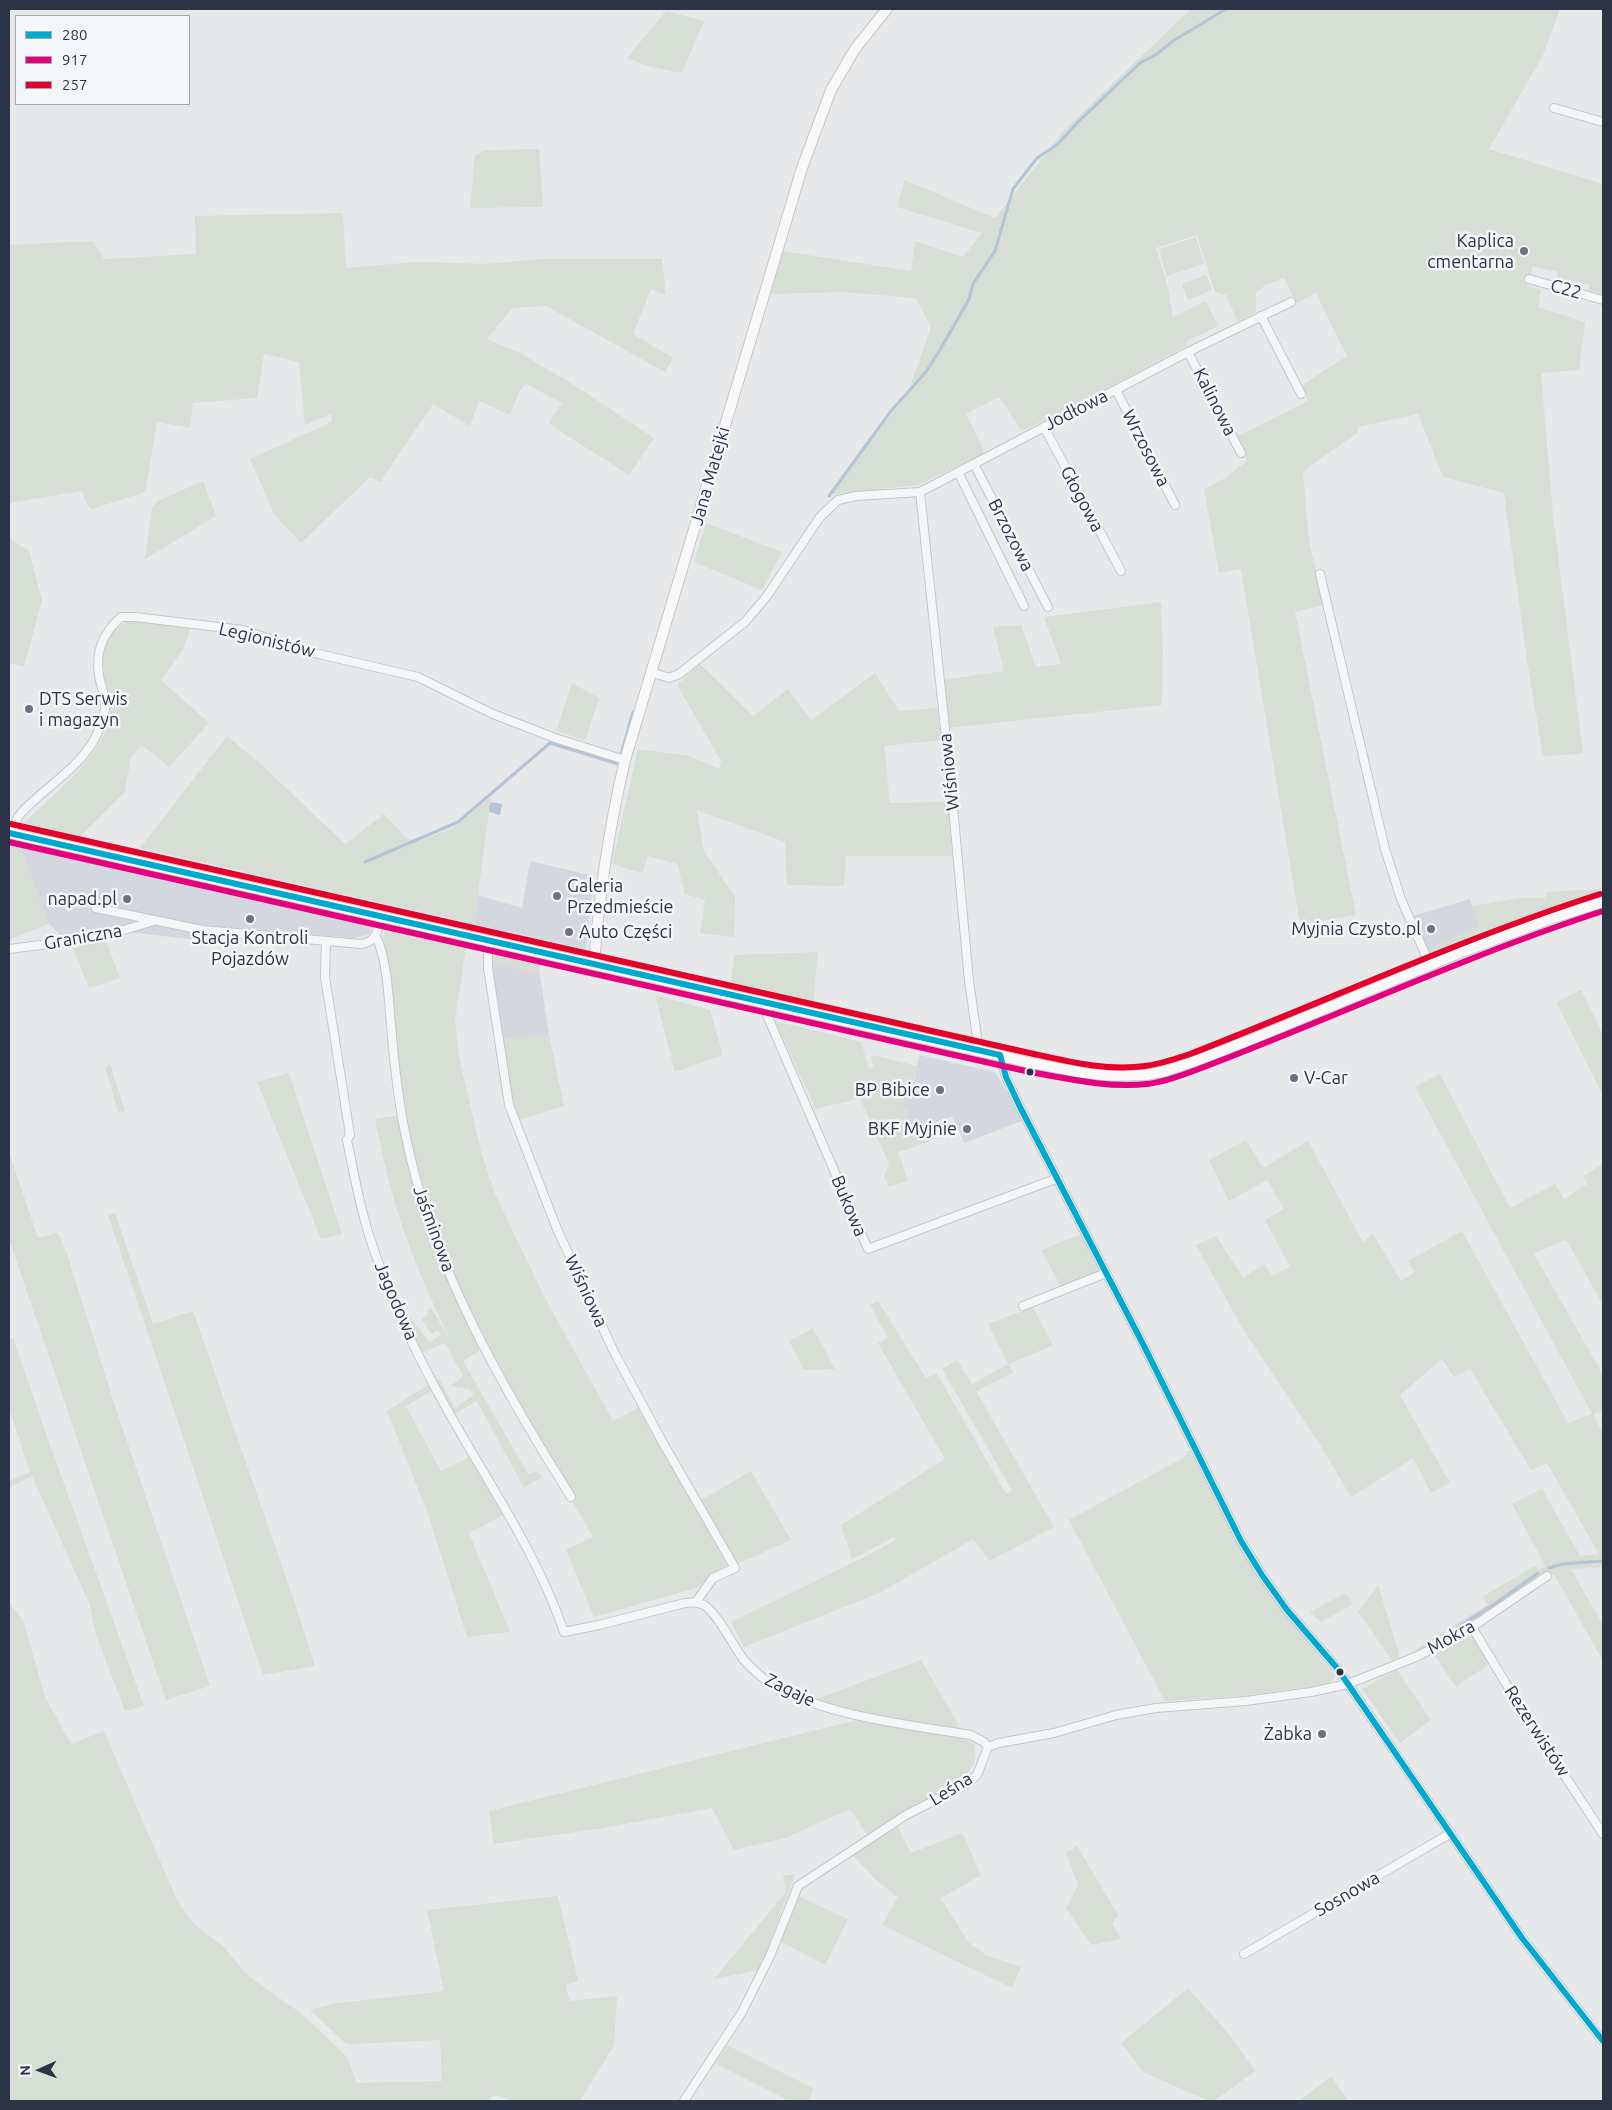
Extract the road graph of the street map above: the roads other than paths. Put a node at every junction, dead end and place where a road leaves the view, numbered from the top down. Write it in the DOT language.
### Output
graph roads {
  1 [pos="888,9"];
  2 [pos="1554,108"];
  3 [pos="1603,122"];
  4 [pos="1529,279"];
  5 [pos="1603,300"];
  6 [pos="1290,302"];
  7 [pos="1261,316"];
  8 [pos="1188,352"];
  9 [pos="1116,390"];
  10 [pos="1301,394"];
  11 [pos="1044,427"];
  12 [pos="1241,453"];
  13 [pos="974,464"];
  14 [pos="958,472"];
  15 [pos="920,492"];
  16 [pos="1175,505"];
  17 [pos="1121,570"];
  18 [pos="1320,574"];
  19 [pos="1024,606"];
  20 [pos="1048,607"];
  21 [pos="651,672"];
  22 [pos="625,760"];
  23 [pos="11,834"];
  24 [pos="1603,902"];
  25 [pos="96,908"];
  26 [pos="380,916"];
  27 [pos="156,920"];
  28 [pos="376,936"];
  29 [pos="488,940"];
  30 [pos="326,941"];
  31 [pos="9,949"];
  32 [pos="594,964"];
  33 [pos="1430,965"];
  34 [pos="768,1004"];
  35 [pos="979,1051"];
  36 [pos="1000,1055"];
  37 [pos="1058,1178"];
  38 [pos="1106,1273"];
  39 [pos="1023,1306"];
  40 [pos="571,1497"];
  41 [pos="1547,1576"];
  42 [pos="696,1602"];
  43 [pos="1472,1627"];
  44 [pos="1348,1684"];
  45 [pos="988,1747"];
  46 [pos="1451,1834"];
  47 [pos="1603,1834"];
  48 [pos="1244,1954"];
  49 [pos="1603,2041"];
  50 [pos="684,2101"];
  1 -- 21 [label="main road, Jana Matejki"];
  2 -- 3 [label="street"];
  4 -- 5 [label="street, C22"];
  6 -- 7 [label="street, Jodłowa"];
  7 -- 8 [label="street, Jodłowa"];
  7 -- 10 [label="street"];
  8 -- 9 [label="street, Jodłowa"];
  8 -- 12 [label="street, Kalinowa"];
  9 -- 11 [label="street, Jodłowa"];
  9 -- 16 [label="street, Wrzosowa"];
  11 -- 13 [label="street, Jodłowa"];
  11 -- 17 [label="street, Głogowa"];
  13 -- 14 [label="street, Jodłowa"];
  13 -- 20 [label="street, Brzozowa"];
  14 -- 15 [label="street, Jodłowa"];
  14 -- 19 [label="street, Brzozowa"];
  15 -- 21 [label="street, Jodłowa"];
  15 -- 35 [label="street, Wiśniowa"];
  18 -- 33 [label="street"];
  21 -- 22 [label="main road, Jana Matejki"];
  22 -- 23 [label="street, Legionistów"];
  22 -- 32 [label="main road, Jana Matejki"];
  23 -- 26 [label="main road"];
  24 -- 33 [label="main road"];
  25 -- 27 [label="street, Graniczna"];
  26 -- 28 [label="street"];
  26 -- 29 [label="main road"];
  27 -- 30 [label="street, Graniczna"];
  27 -- 31 [label="street, Graniczna"];
  28 -- 30 [label="street, Graniczna"];
  28 -- 40 [label="street, Jaśminowa"];
  29 -- 32 [label="main road"];
  29 -- 42 [label="street, Wiśniowa"];
  30 -- 42 [label="street, Jagodowa"];
  32 -- 34 [label="main road"];
  33 -- 36 [label="main road"];
  34 -- 35 [label="main road"];
  34 -- 37 [label="street, Bukowa"];
  35 -- 36 [label="main road"];
  36 -- 37 [label="street"];
  37 -- 38 [label="street"];
  38 -- 39 [label="street"];
  38 -- 44 [label="street"];
  41 -- 43 [label="street, Mokra"];
  42 -- 45 [label="street, Zagaje"];
  43 -- 44 [label="street, Mokra"];
  43 -- 47 [label="street, Rezerwistów"];
  44 -- 45 [label="street"];
  44 -- 46 [label="street"];
  45 -- 50 [label="street, Leśna"];
  46 -- 48 [label="street, Sosnowa"];
  46 -- 49 [label="street"];
}
